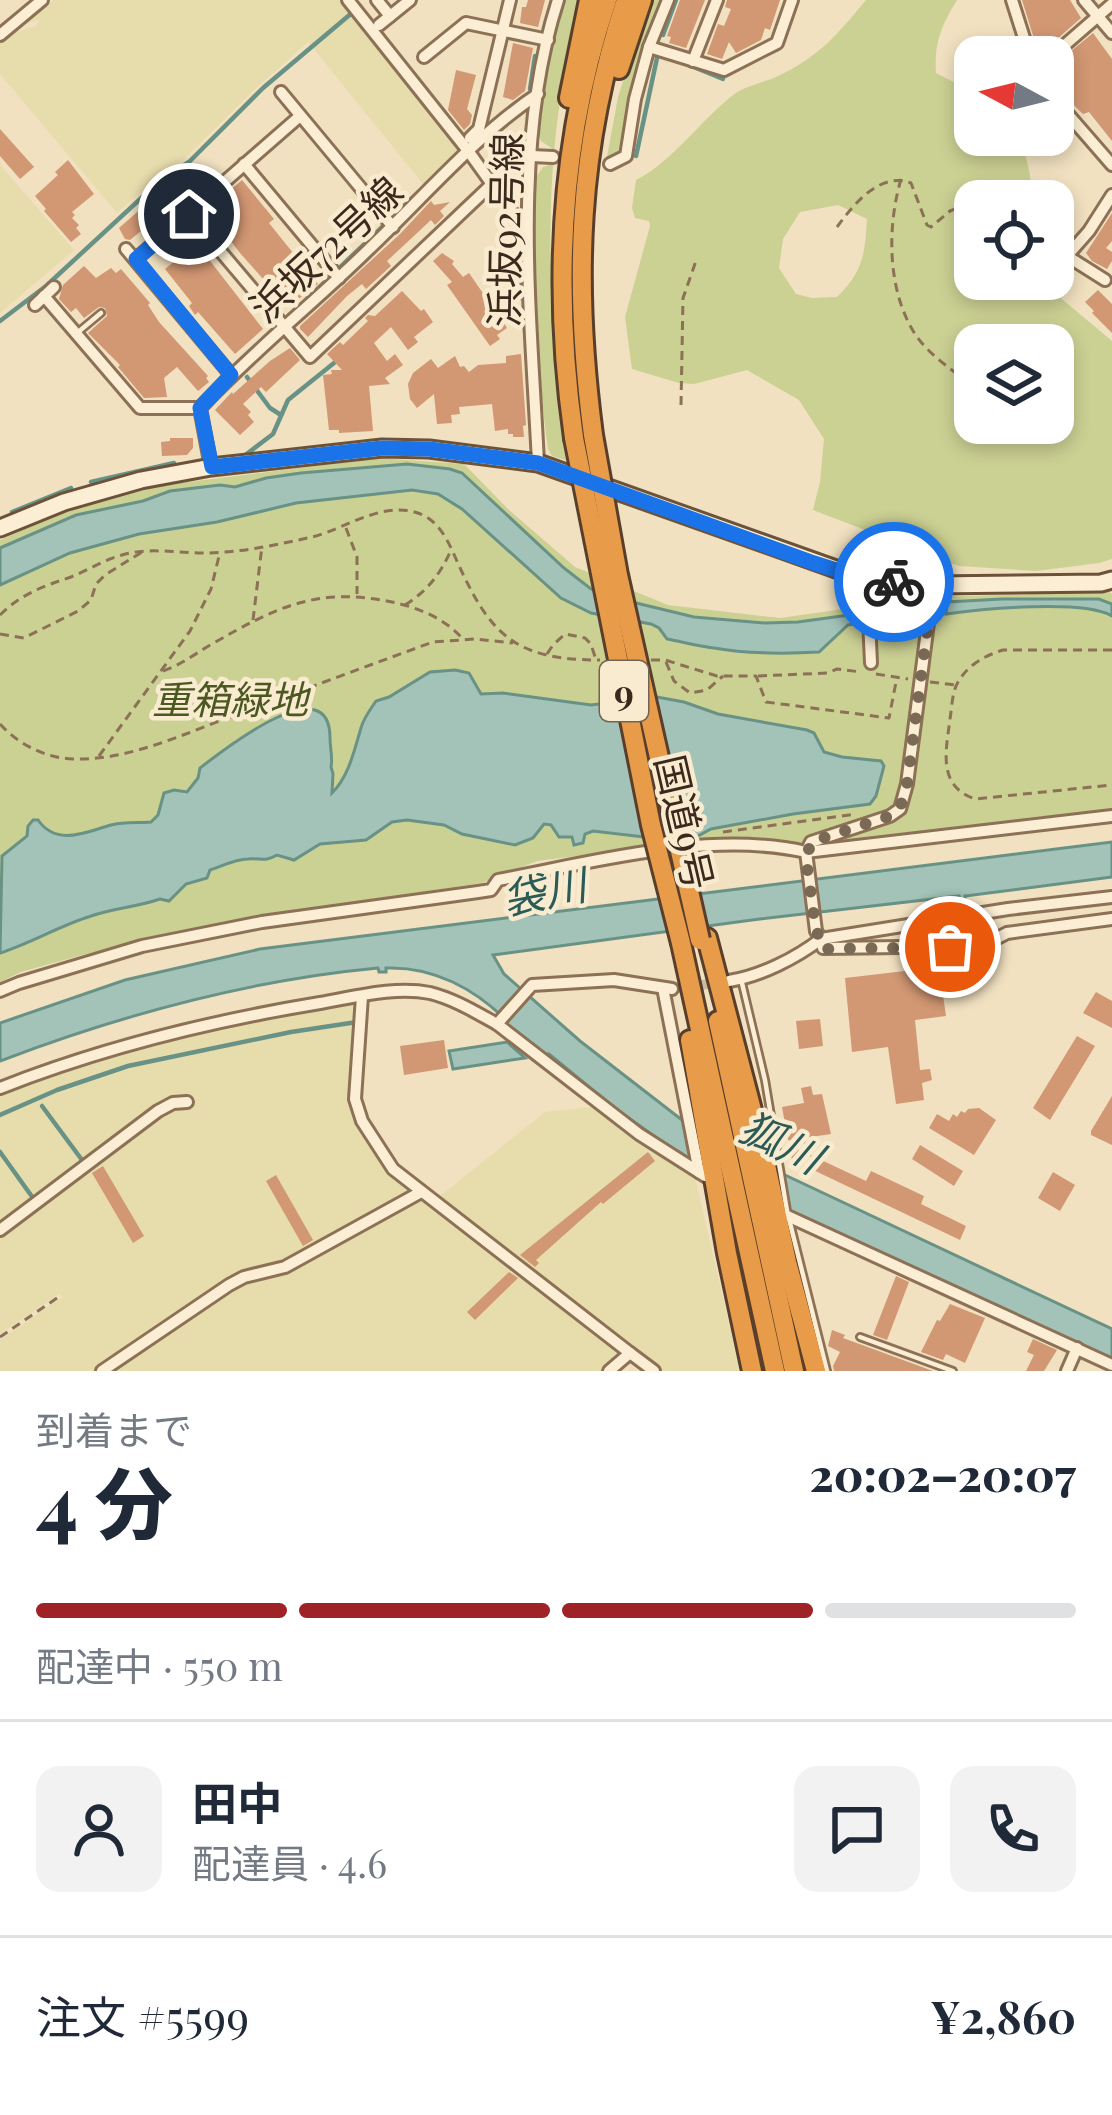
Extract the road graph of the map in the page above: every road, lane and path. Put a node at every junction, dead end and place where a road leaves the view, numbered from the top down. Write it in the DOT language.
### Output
graph roads {
  1 [pos="42,0"];
  2 [pos="348,0"];
  3 [pos="377,0"];
  4 [pos="410,0"];
  5 [pos="510,0"];
  6 [pos="558,0"];
  7 [pos="589,0"];
  8 [pos="607,0"];
  9 [pos="626,0"];
  10 [pos="642,0"];
  11 [pos="668,0"];
  12 [pos="717,0"];
  13 [pos="792,0"];
  14 [pos="1012,0"];
  15 [pos="1084,0"];
  16 [pos="1112,4"];
  17 [pos="390,16"];
  18 [pos="1098,16"];
  19 [pos="379,26"];
  20 [pos="503,30"];
  21 [pos="1112,33"];
  22 [pos="0,35"];
  23 [pos="1023,36"];
  24 [pos="1074,37"];
  25 [pos="548,40"];
  26 [pos="649,47"];
  27 [pos="424,57"];
  28 [pos="693,61"];
  29 [pos="280,92"];
  30 [pos="538,94"];
  31 [pos="300,116"];
  32 [pos="1074,121"];
  33 [pos="470,145"];
  34 [pos="532,156"];
  35 [pos="553,158"];
  36 [pos="244,164"];
  37 [pos="610,164"];
  38 [pos="1112,165"];
  39 [pos="901,179"];
  40 [pos="492,184"];
  41 [pos="1112,195"];
  42 [pos="954,209"];
  43 [pos="189,214"];
  44 [pos="393,227"];
  45 [pos="836,227"];
  46 [pos="527,233"];
  47 [pos="572,241"];
  48 [pos="696,261"];
  49 [pos="339,278"];
  50 [pos="1106,280"];
  51 [pos="44,296"];
  52 [pos="100,313"];
  53 [pos="285,328"];
  54 [pos="76,334"];
  55 [pos="954,371"];
  56 [pos="231,375"];
  57 [pos="681,405"];
  58 [pos="200,408"];
  59 [pos="584,437"];
  60 [pos="538,463"];
  61 [pos="212,467"];
  62 [pos="345,526"];
  63 [pos="0,528"];
  64 [pos="262,546"];
  65 [pos="452,549"];
  66 [pos="143,551"];
  67 [pos="220,552"];
  68 [pos="864,579"];
  69 [pos="1112,580"];
  70 [pos="933,586"];
  71 [pos="356,596"];
  72 [pos="405,605"];
  73 [pos="0,615"];
  74 [pos="252,622"];
  75 [pos="0,634"];
  76 [pos="462,639"];
  77 [pos="514,643"];
  78 [pos="1112,650"];
  79 [pos="546,656"];
  80 [pos="596,660"];
  81 [pos="603,660"];
  82 [pos="650,660"];
  83 [pos="665,660"];
  84 [pos="871,663"];
  85 [pos="163,670"];
  86 [pos="723,676"];
  87 [pos="756,676"];
  88 [pos="897,677"];
  89 [pos="922,681"];
  90 [pos="955,685"];
  91 [pos="299,691"];
  92 [pos="306,710"];
  93 [pos="0,724"];
  94 [pos="8,733"];
  95 [pos="0,736"];
  96 [pos="98,758"];
  97 [pos="1112,785"];
  98 [pos="858,814"];
  99 [pos="1112,816"];
  100 [pos="722,832"];
  101 [pos="806,855"];
  102 [pos="1112,897"];
  103 [pos="1112,919"];
  104 [pos="819,935"];
  105 [pos="690,942"];
  106 [pos="735,980"];
  107 [pos="0,991"];
  108 [pos="362,996"];
  109 [pos="500,1021"];
  110 [pos="0,1088"];
  111 [pos="187,1102"];
  112 [pos="696,1123"];
  113 [pos="772,1162"];
  114 [pos="704,1172"];
  115 [pos="421,1192"];
  116 [pos="784,1212"];
  117 [pos="0,1230"];
  118 [pos="60,1295"];
  119 [pos="0,1337"];
  120 [pos="860,1337"];
  121 [pos="1077,1348"];
  122 [pos="630,1353"];
  123 [pos="1112,1365"];
  124 [pos="102,1371"];
  125 [pos="609,1371"];
  126 [pos="654,1371"];
  127 [pos="752,1371"];
  128 [pos="775,1371"];
  129 [pos="794,1371"];
  130 [pos="816,1371"];
  131 [pos="826,1371"];
  132 [pos="953,1371"];
  133 [pos="1067,1371"];
  1 -- 22 [label="street"];
  2 -- 33 [label="street"];
  3 -- 17 [label="street"];
  4 -- 17 [label="street"];
  5 -- 20 [label="street"];
  6 -- 25 [label="street, 浜坂92号線"];
  7 -- 47 [label="highway"];
  8 -- 47 [label="highway, 国道9号 / 9"];
  9 -- 47 [label="highway, 国道9号 / 9"];
  10 -- 47 [label="highway"];
  11 -- 26 [label="street"];
  12 -- 28 [label="street"];
  13 -- 28 [label="street"];
  14 -- 23 [label="street"];
  15 -- 18 [label="street"];
  16 -- 18 [label="street"];
  17 -- 19 [label="street"];
  18 -- 21 [label="street"];
  18 -- 24 [label="street"];
  20 -- 25 [label="street"];
  20 -- 27 [label="street"];
  20 -- 33 [label="street"];
  25 -- 30 [label="street, 浜坂92号線"];
  26 -- 28 [label="street"];
  26 -- 37 [label="street"];
  29 -- 31 [label="street"];
  30 -- 33 [label="street, 浜坂72号線"];
  30 -- 34 [label="street, 浜坂92号線"];
  31 -- 36 [label="street"];
  31 -- 44 [label="street"];
  32 -- 38 [label="street"];
  33 -- 40 [label="street"];
  33 -- 44 [label="street, 浜坂72号線"];
  34 -- 35 [label="street"];
  34 -- 46 [label="street, 浜坂92号線"];
  36 -- 43 [label="street"];
  36 -- 49 [label="street"];
  39 -- 42 [label="path"];
  39 -- 45 [label="path"];
  39 -- 55 [label="path"];
  40 -- 46 [label="street"];
  40 -- 53 [label="street"];
  41 -- 50 [label="street"];
  43 -- 53 [label="street"];
  43 -- 56 [label="street"];
  44 -- 49 [label="street, 浜坂72号線"];
  46 -- 60 [label="street, 浜坂92号線"];
  47 -- 59 [label="highway, 国道9号 / 9"];
  48 -- 57 [label="path"];
  49 -- 53 [label="street, 浜坂72号線"];
  51 -- 54 [label="street"];
  52 -- 54 [label="lane"];
  53 -- 56 [label="street, 浜坂72号線"];
  54 -- 58 [label="street"];
  56 -- 58 [label="street, 浜坂72号線"];
  58 -- 61 [label="street"];
  59 -- 105 [label="highway, 国道9号 / 9, bridge"];
  59 -- 105 [label="highway, 国道9号 / 9, bridge"];
  60 -- 61 [label="street"];
  60 -- 68 [label="street"];
  61 -- 63 [label="street"];
  62 -- 64 [label="path"];
  62 -- 65 [label="path"];
  62 -- 71 [label="path"];
  64 -- 67 [label="path"];
  64 -- 74 [label="path"];
  65 -- 72 [label="path"];
  65 -- 77 [label="path"];
  66 -- 67 [label="path"];
  66 -- 73 [label="path"];
  66 -- 75 [label="path"];
  67 -- 85 [label="path"];
  68 -- 70 [label="street"];
  68 -- 84 [label="street"];
  69 -- 70 [label="street"];
  70 -- 89 [label="street"];
  71 -- 72 [label="path"];
  71 -- 74 [label="path"];
  72 -- 76 [label="path"];
  74 -- 85 [label="path"];
  76 -- 77 [label="path"];
  76 -- 91 [label="path"];
  77 -- 79 [label="path"];
  78 -- 90 [label="path"];
  79 -- 80 [label="path"];
  79 -- 80 [label="path"];
  80 -- 81 [label="path"];
  82 -- 83 [label="path"];
  83 -- 86 [label="path"];
  83 -- 86 [label="path"];
  85 -- 96 [label="path"];
  86 -- 87 [label="path"];
  87 -- 88 [label="path"];
  87 -- 88 [label="path"];
  88 -- 89 [label="path"];
  89 -- 90 [label="path"];
  89 -- 101 [label="street"];
  90 -- 97 [label="path"];
  91 -- 92 [label="path"];
  91 -- 96 [label="path"];
  93 -- 94 [label="path"];
  94 -- 95 [label="path"];
  94 -- 96 [label="path"];
  98 -- 100 [label="path"];
  99 -- 101 [label="street"];
  101 -- 104 [label="street"];
  101 -- 107 [label="street"];
  102 -- 104 [label="street"];
  103 -- 104 [label="street"];
  104 -- 106 [label="street"];
  105 -- 112 [label="highway"];
  105 -- 113 [label="highway"];
  105 -- 128 [label="highway, 国道9号 / 9"];
  105 -- 129 [label="highway, 国道9号 / 9"];
  106 -- 113 [label="lane"];
  108 -- 109 [label="street"];
  108 -- 110 [label="street"];
  108 -- 115 [label="street"];
  109 -- 112 [label="street"];
  109 -- 114 [label="street"];
  111 -- 117 [label="street"];
  112 -- 114 [label="highway"];
  113 -- 116 [label="highway"];
  114 -- 127 [label="highway"];
  115 -- 122 [label="street"];
  115 -- 124 [label="street"];
  116 -- 121 [label="street"];
  116 -- 130 [label="highway"];
  116 -- 131 [label="lane"];
  118 -- 119 [label="path"];
  120 -- 132 [label="lane"];
  121 -- 123 [label="street"];
  121 -- 133 [label="street"];
  122 -- 125 [label="street"];
  122 -- 126 [label="street"];
}
